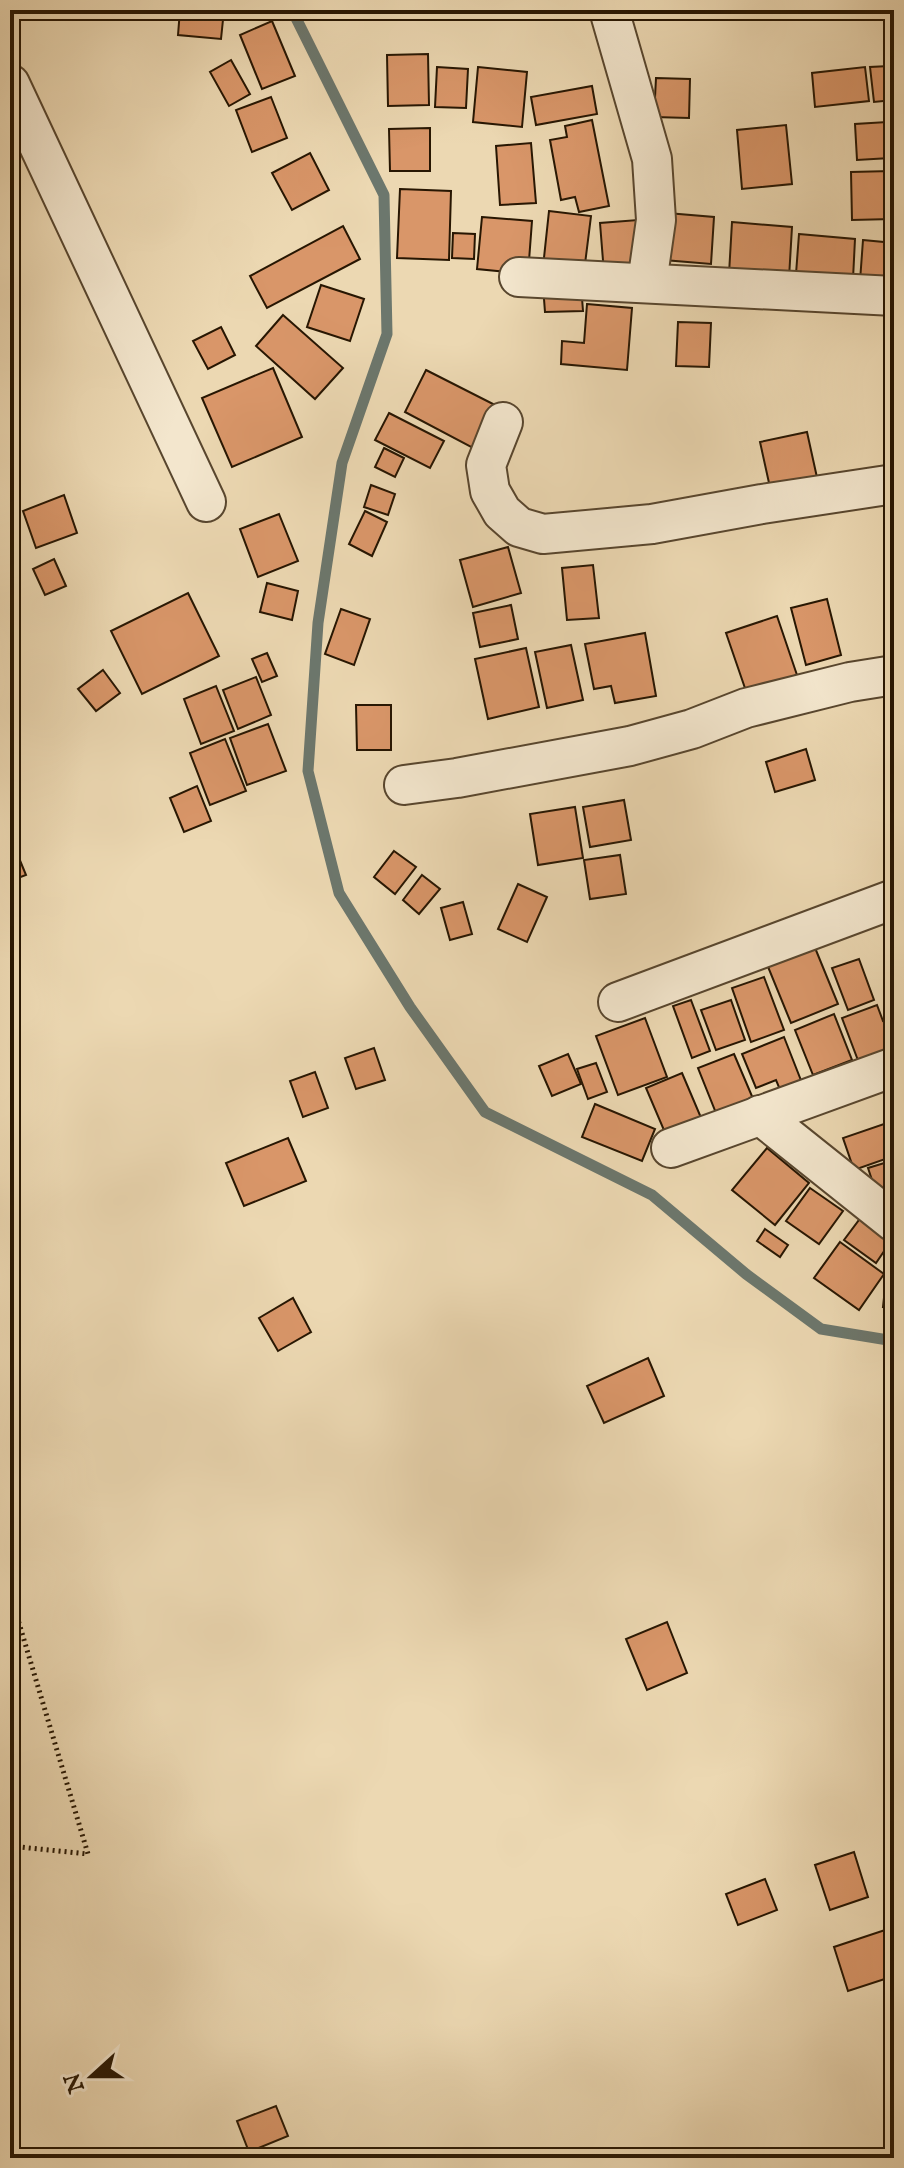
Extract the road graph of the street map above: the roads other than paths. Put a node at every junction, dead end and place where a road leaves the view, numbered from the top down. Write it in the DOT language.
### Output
graph roads {
  1 [pos="609,10"];
  2 [pos="10,84"];
  3 [pos="519,277"];
  4 [pos="647,283"];
  5 [pos="894,296"];
  6 [pos="503,422"];
  7 [pos="894,484"];
  8 [pos="206,502"];
  9 [pos="894,675"];
  10 [pos="404,785"];
  11 [pos="894,899"];
  12 [pos="618,1002"];
  13 [pos="894,1067"];
  14 [pos="760,1115"];
  15 [pos="671,1148"];
  16 [pos="894,1222"];
  1 -- 4 [label="street"];
  2 -- 8 [label="street"];
  3 -- 4 [label="street"];
  4 -- 5 [label="street"];
  6 -- 7 [label="street"];
  9 -- 10 [label="street"];
  11 -- 12 [label="street"];
  13 -- 14 [label="street"];
  14 -- 15 [label="street"];
  14 -- 16 [label="street"];
}
